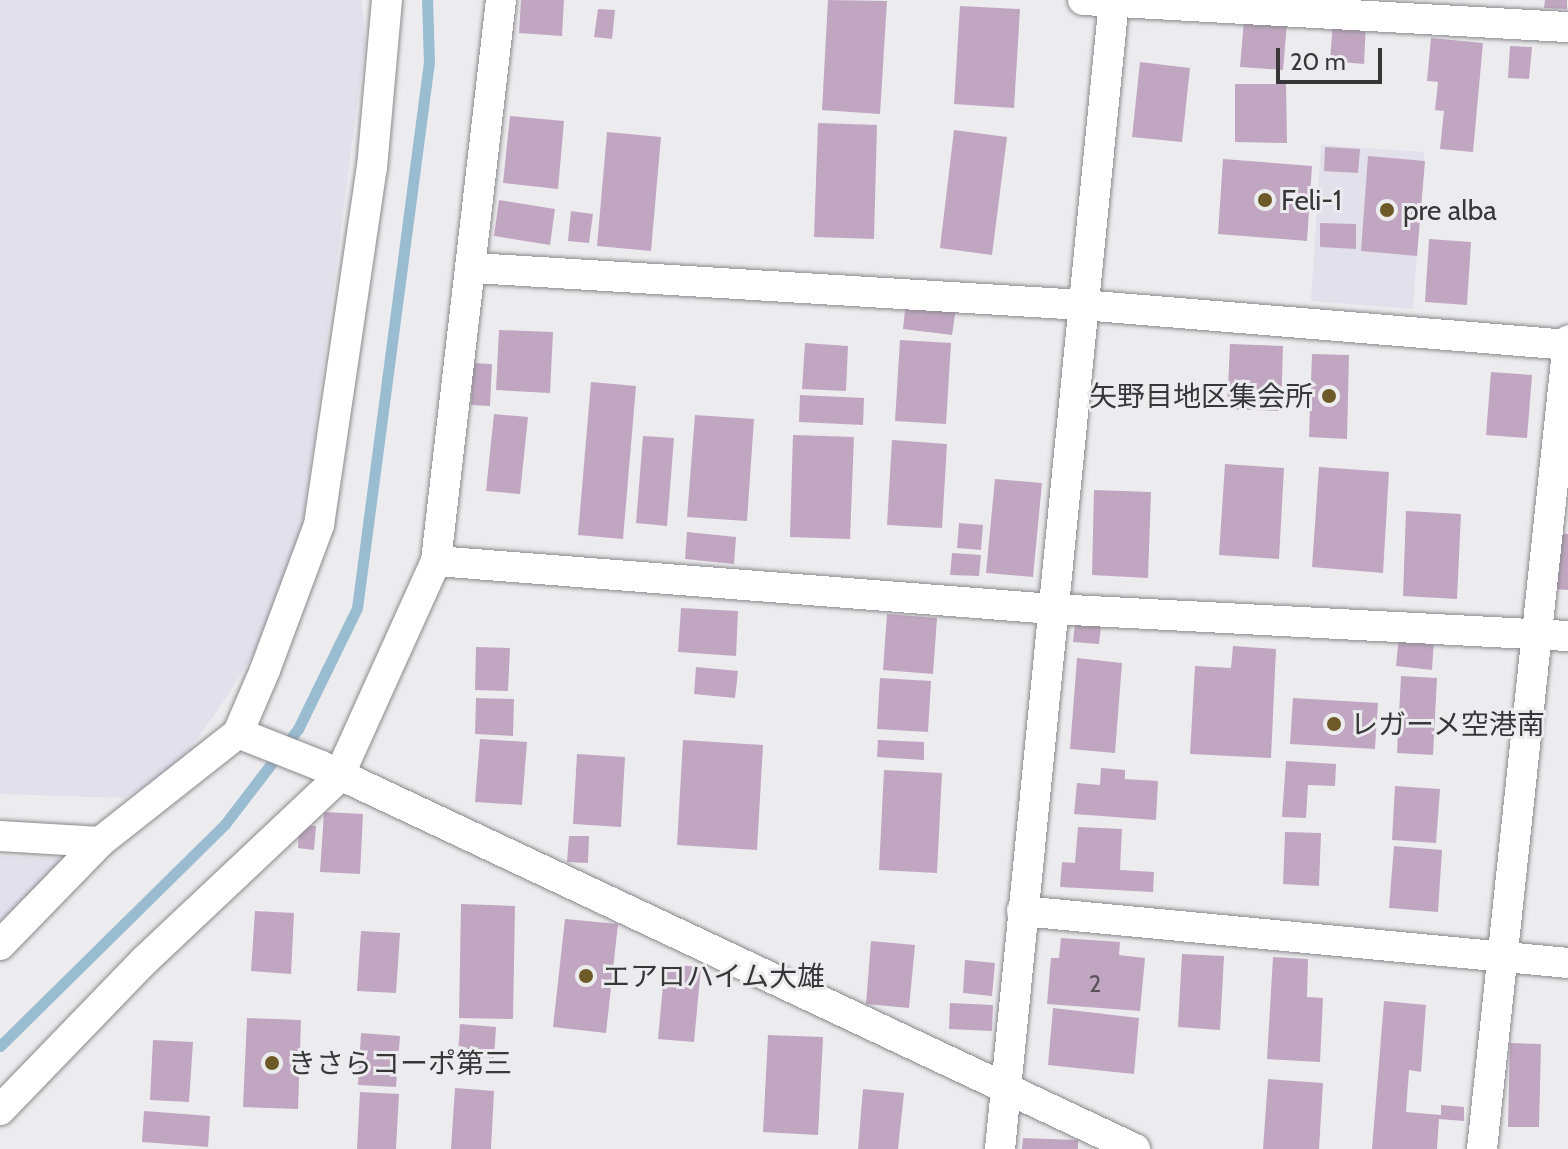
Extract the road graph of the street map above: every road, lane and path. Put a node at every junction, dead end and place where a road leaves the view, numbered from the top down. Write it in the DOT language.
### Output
graph roads {
  1 [pos="387,0"];
  2 [pos="501,0"];
  3 [pos="1083,0"];
  4 [pos="1114,1"];
  5 [pos="1568,27"];
  6 [pos="474,268"];
  7 [pos="1082,305"];
  8 [pos="1568,343"];
  9 [pos="436,561"];
  10 [pos="1053,609"];
  11 [pos="1535,633"];
  12 [pos="1568,636"];
  13 [pos="238,733"];
  14 [pos="329,772"];
  15 [pos="0,836"];
  16 [pos="100,842"];
  17 [pos="1022,911"];
  18 [pos="0,945"];
  19 [pos="1500,959"];
  20 [pos="1568,963"];
  21 [pos="1005,1085"];
  22 [pos="0,1110"];
  23 [pos="1000,1149"];
  24 [pos="1135,1149"];
  25 [pos="1482,1149"];
  1 -- 13 [label="street"];
  2 -- 6 [label="street"];
  3 -- 4 [label="street"];
  4 -- 5 [label="street"];
  4 -- 7 [label="street"];
  6 -- 7 [label="street"];
  6 -- 9 [label="street"];
  7 -- 8 [label="street"];
  7 -- 10 [label="street"];
  8 -- 11 [label="street"];
  9 -- 10 [label="street"];
  9 -- 14 [label="street"];
  10 -- 11 [label="street"];
  10 -- 17 [label="street"];
  11 -- 12 [label="street"];
  11 -- 19 [label="street"];
  13 -- 14 [label="street"];
  13 -- 16 [label="street"];
  14 -- 21 [label="street"];
  14 -- 22 [label="street"];
  15 -- 16 [label="street"];
  16 -- 18 [label="street"];
  17 -- 19 [label="street"];
  17 -- 21 [label="street"];
  19 -- 20 [label="street"];
  19 -- 25 [label="street"];
  21 -- 23 [label="street"];
  21 -- 24 [label="street"];
}
